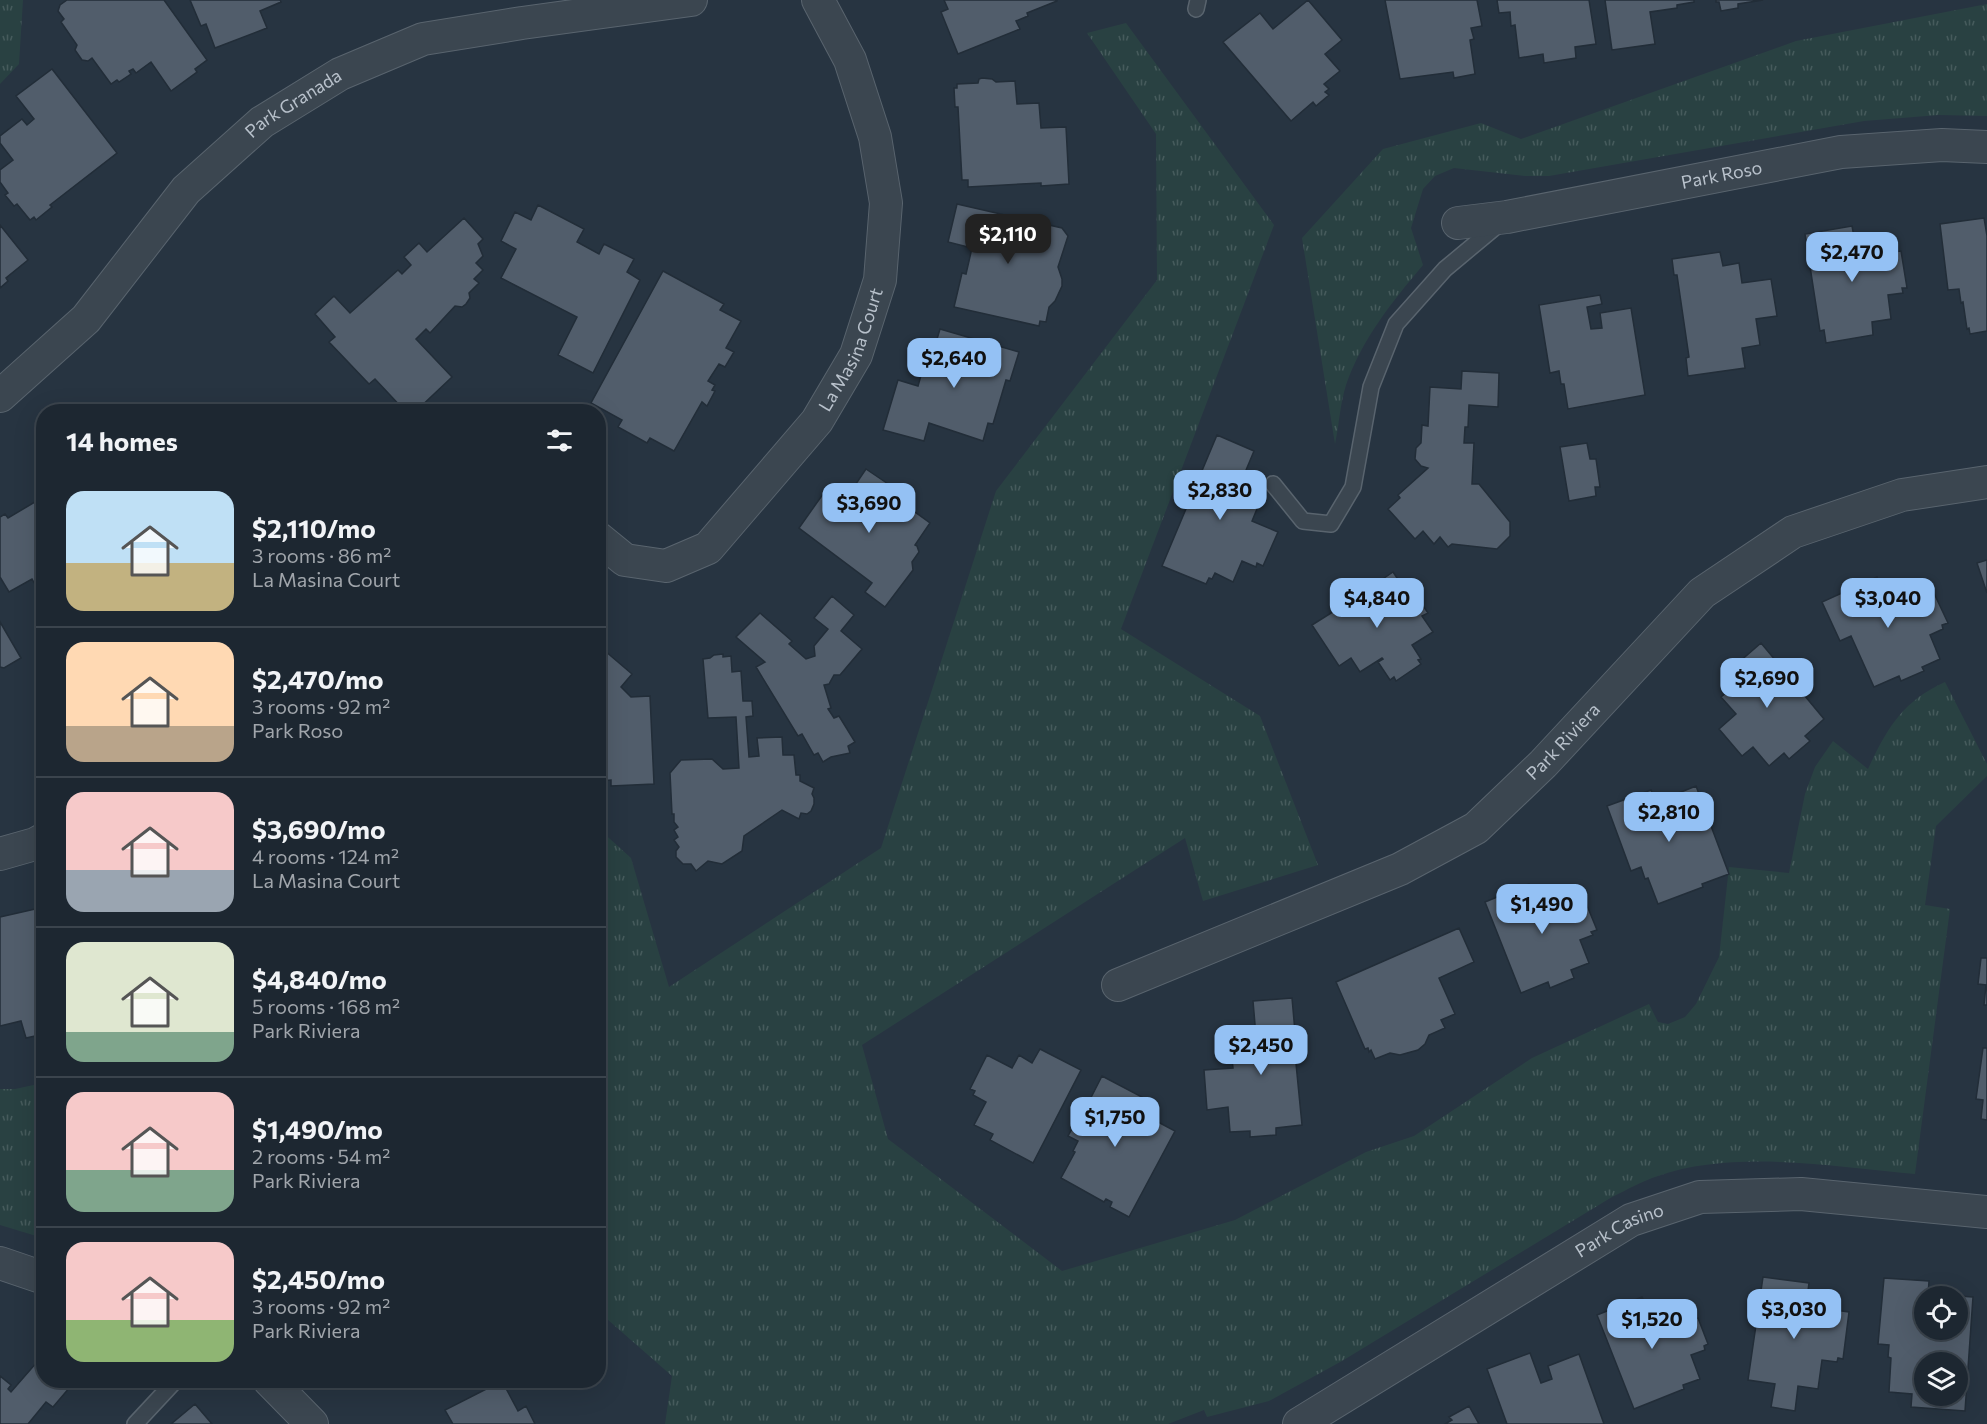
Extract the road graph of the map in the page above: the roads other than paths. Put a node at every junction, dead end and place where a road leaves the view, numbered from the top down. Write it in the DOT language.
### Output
graph roads {
  1 [pos="691,0"];
  2 [pos="818,0"];
  3 [pos="1987,147"];
  4 [pos="1507,217"];
  5 [pos="1458,223"];
  6 [pos="0,396"];
  7 [pos="1987,482"];
  8 [pos="1273,484"];
  9 [pos="606,545"];
  10 [pos="36,843"];
  11 [pos="0,854"];
  12 [pos="1118,985"];
  13 [pos="1987,1212"];
  14 [pos="0,1263"];
  15 [pos="36,1275"];
  16 [pos="169,1388"];
  17 [pos="277,1388"];
  18 [pos="135,1424"];
  19 [pos="312,1424"];
  20 [pos="1299,1424"];
  1 -- 6 [label="street, Park Granada"];
  2 -- 9 [label="street, La Masina Court"];
  3 -- 4 [label="street, Park Roso"];
  4 -- 5 [label="street, Park Roso"];
  4 -- 8 [label="lane"];
  7 -- 12 [label="street, Park Riviera"];
  10 -- 11 [label="street"];
  13 -- 20 [label="street, Park Casino"];
  14 -- 15 [label="street"];
  16 -- 18 [label="lane"];
  17 -- 19 [label="street"];
}
